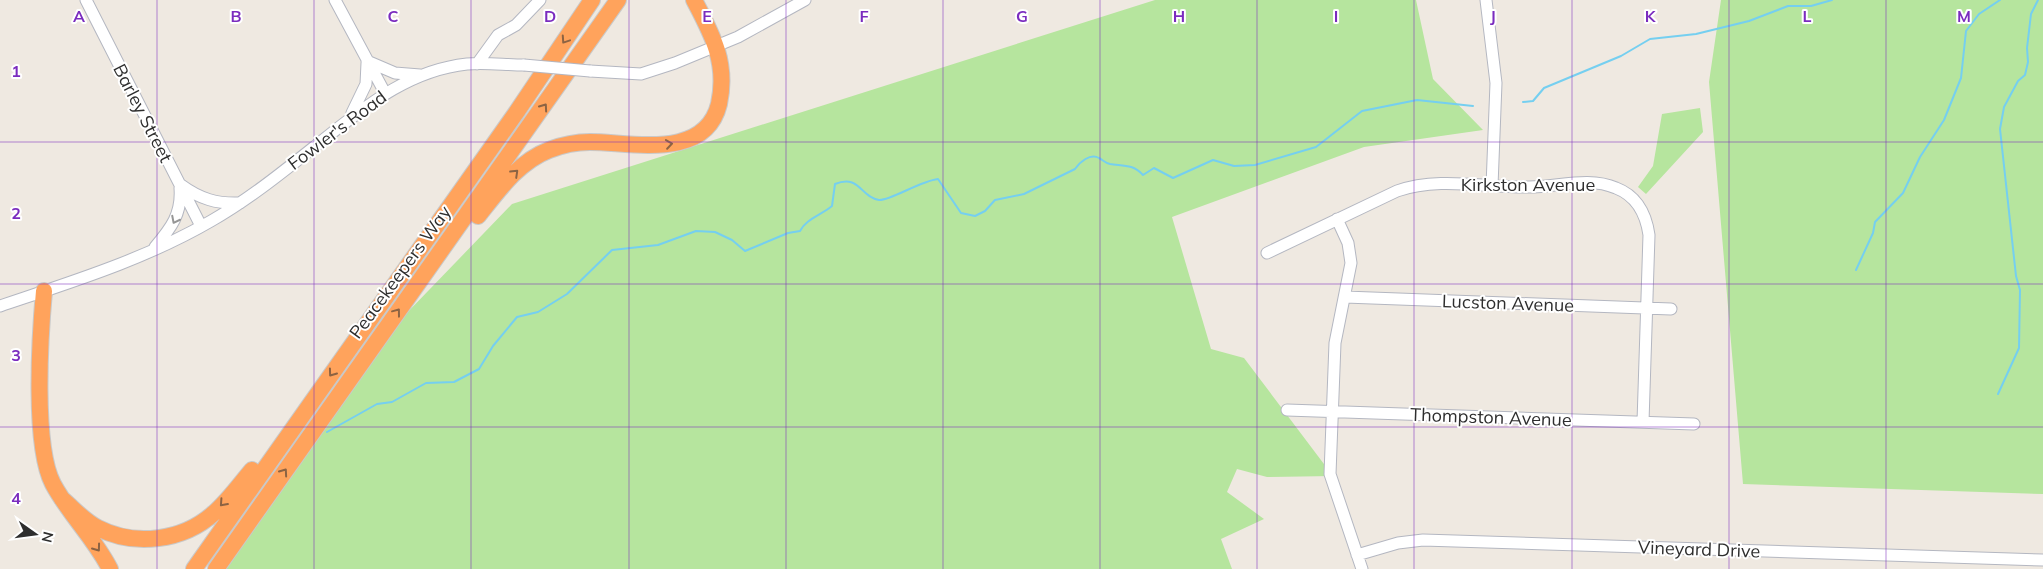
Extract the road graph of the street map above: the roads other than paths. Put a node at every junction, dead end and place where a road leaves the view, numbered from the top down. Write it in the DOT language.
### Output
graph roads {
  1 [pos="86,0"];
  2 [pos="335,0"];
  3 [pos="540,0"];
  4 [pos="592,0"];
  5 [pos="618,0"];
  6 [pos="694,0"];
  7 [pos="805,0"];
  8 [pos="1486,0"];
  9 [pos="717,47"];
  10 [pos="367,61"];
  11 [pos="477,64"];
  12 [pos="423,75"];
  13 [pos="385,93"];
  14 [pos="350,118"];
  15 [pos="180,184"];
  16 [pos="1492,186"];
  17 [pos="242,203"];
  18 [pos="1337,219"];
  19 [pos="201,226"];
  20 [pos="153,249"];
  21 [pos="1267,253"];
  22 [pos="414,289"];
  23 [pos="44,291"];
  24 [pos="1345,296"];
  25 [pos="0,306"];
  26 [pos="1647,308"];
  27 [pos="1671,309"];
  28 [pos="1287,410"];
  29 [pos="1332,412"];
  30 [pos="302,414"];
  31 [pos="1643,422"];
  32 [pos="1694,424"];
  33 [pos="62,499"];
  34 [pos="1357,555"];
  35 [pos="2043,560"];
  36 [pos="110,569"];
  37 [pos="194,569"];
  38 [pos="216,569"];
  39 [pos="1362,569"];
  1 -- 15 [label="street, Barley Street"];
  2 -- 10 [label="street"];
  3 -- 11 [label="street"];
  4 -- 30 [label="highway, Peacekeepers Way, one-way"];
  22 -- 5 [label="highway, Peacekeepers Way, one-way"];
  6 -- 9 [label="highway"];
  7 -- 9 [label="street, Fowler's Road"];
  8 -- 16 [label="street"];
  9 -- 11 [label="street, Fowler's Road, bridge"];
  22 -- 9 [label="highway, one-way"];
  10 -- 12 [label="street"];
  10 -- 13 [label="street"];
  10 -- 14 [label="street"];
  11 -- 12 [label="street, Fowler's Road"];
  12 -- 13 [label="street, Fowler's Road"];
  13 -- 14 [label="street, Fowler's Road"];
  14 -- 17 [label="street, Fowler's Road"];
  15 -- 17 [label="street"];
  15 -- 19 [label="street, Barley Street"];
  15 -- 20 [label="street, one-way"];
  16 -- 18 [label="street, Kirkston Avenue"];
  16 -- 26 [label="street, Kirkston Avenue"];
  17 -- 19 [label="street, Fowler's Road"];
  18 -- 21 [label="street, Kirkston Avenue"];
  18 -- 24 [label="street"];
  19 -- 20 [label="street, Fowler's Road"];
  20 -- 23 [label="street, Fowler's Road"];
  38 -- 22 [label="highway, Peacekeepers Way, one-way"];
  23 -- 25 [label="street, Fowler's Road"];
  23 -- 33 [label="highway"];
  24 -- 26 [label="street, Lucston Avenue"];
  24 -- 29 [label="street"];
  26 -- 27 [label="street, Lucston Avenue"];
  26 -- 31 [label="street, Kirkston Avenue"];
  28 -- 29 [label="street, Thompston Avenue"];
  29 -- 31 [label="street, Thompston Avenue"];
  29 -- 34 [label="street"];
  30 -- 33 [label="highway, one-way"];
  30 -- 37 [label="highway, Peacekeepers Way"];
  31 -- 32 [label="street, Thompston Avenue"];
  33 -- 36 [label="highway, one-way"];
  34 -- 35 [label="street, Vineyard Drive"];
  34 -- 39 [label="street"];
}
